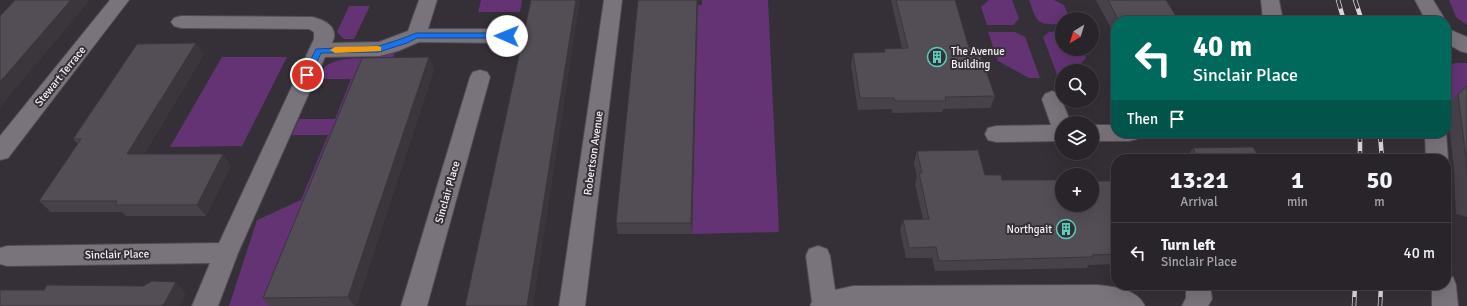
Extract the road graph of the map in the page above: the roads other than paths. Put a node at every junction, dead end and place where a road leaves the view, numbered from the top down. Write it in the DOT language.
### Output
graph roads {
  1 [pos="120,0"];
  2 [pos="428,0"];
  3 [pos="614,0"];
  4 [pos="1270,0"];
  5 [pos="1424,0"];
  6 [pos="1272,16"];
  7 [pos="1433,16"];
  8 [pos="181,22"];
  9 [pos="416,35"];
  10 [pos="507,36"];
  11 [pos="318,50"];
  12 [pos="480,77"];
  13 [pos="1052,99"];
  14 [pos="1058,116"];
  15 [pos="1055,133"];
  16 [pos="1099,133"];
  17 [pos="1111,133"];
  18 [pos="996,134"];
  19 [pos="1436,138"];
  20 [pos="0,152"];
  21 [pos="1437,154"];
  22 [pos="226,253"];
  23 [pos="7,256"];
  24 [pos="818,256"];
  25 [pos="1198,290"];
  26 [pos="1444,290"];
  27 [pos="824,305"];
  28 [pos="205,306"];
  29 [pos="414,306"];
  30 [pos="572,306"];
  31 [pos="1132,306"];
  32 [pos="1195,306"];
  33 [pos="1445,306"];
  1 -- 20 [label="street, Stewart Terrace"];
  2 -- 9 [label="street"];
  3 -- 30 [label="street, Robertson Avenue"];
  4 -- 6 [label="street"];
  5 -- 7 [label="street"];
  8 -- 11 [label="street"];
  9 -- 10 [label="street"];
  9 -- 11 [label="street"];
  11 -- 22 [label="street"];
  12 -- 29 [label="street, Sinclair Place"];
  13 -- 14 [label="street"];
  15 -- 18 [label="street"];
  16 -- 17 [label="street"];
  19 -- 21 [label="street"];
  22 -- 23 [label="street, Sinclair Place"];
  22 -- 28 [label="street"];
  24 -- 27 [label="street"];
  25 -- 32 [label="street"];
  26 -- 33 [label="street"];
  27 -- 31 [label="street"];
}
